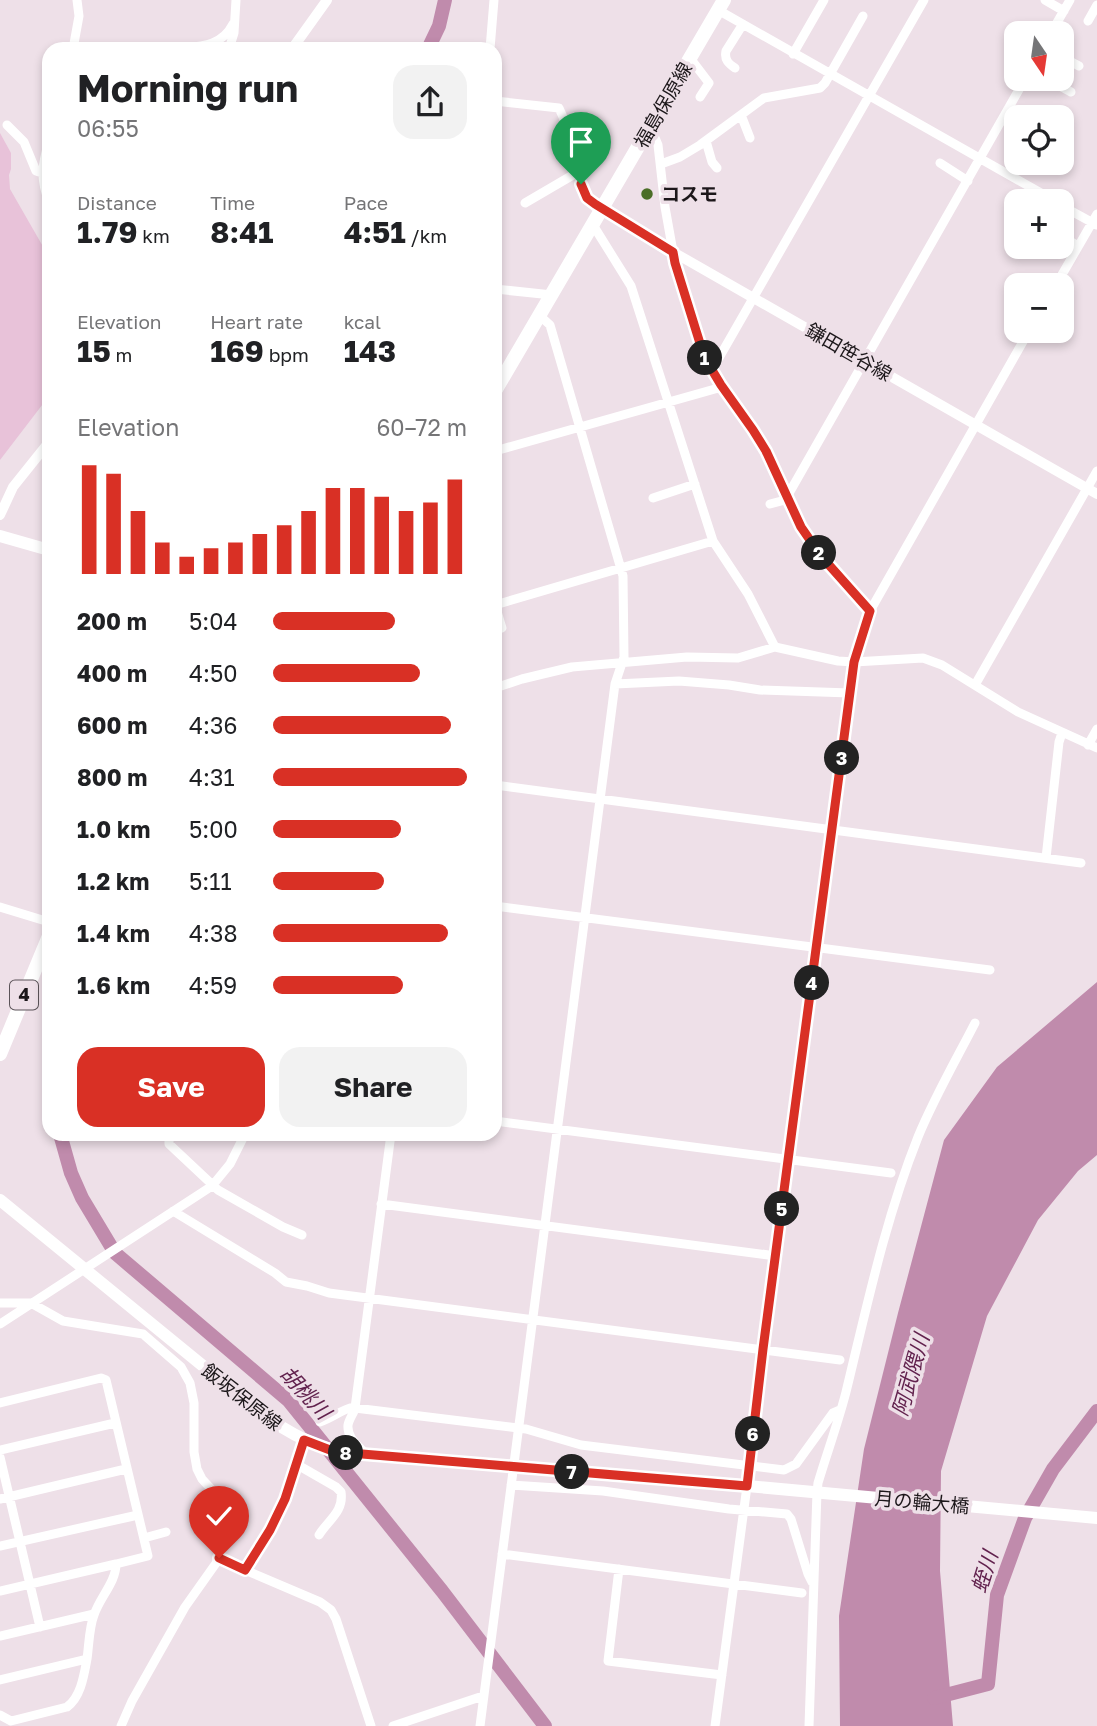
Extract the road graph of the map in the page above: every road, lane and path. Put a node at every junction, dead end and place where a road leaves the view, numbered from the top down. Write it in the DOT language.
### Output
graph roads {
  1 [pos="77,0"];
  2 [pos="236,0"];
  3 [pos="327,0"];
  4 [pos="494,0"];
  5 [pos="824,0"];
  6 [pos="924,0"];
  7 [pos="1045,0"];
  8 [pos="1070,0"];
  9 [pos="721,5"];
  10 [pos="1097,5"];
  11 [pos="1064,11"];
  12 [pos="863,16"];
  13 [pos="1058,21"];
  14 [pos="1088,21"];
  15 [pos="233,24"];
  16 [pos="743,24"];
  17 [pos="220,40"];
  18 [pos="74,42"];
  19 [pos="214,42"];
  20 [pos="228,42"];
  21 [pos="232,42"];
  22 [pos="297,42"];
  23 [pos="491,42"];
  24 [pos="793,54"];
  25 [pos="690,58"];
  26 [pos="1074,63"];
  27 [pos="1079,66"];
  28 [pos="735,68"];
  29 [pos="830,75"];
  30 [pos="1019,91"];
  31 [pos="868,96"];
  32 [pos="700,97"];
  33 [pos="502,102"];
  34 [pos="740,115"];
  35 [pos="7,125"];
  36 [pos="649,130"];
  37 [pos="751,138"];
  38 [pos="706,141"];
  39 [pos="980,159"];
  40 [pos="940,163"];
  41 [pos="661,164"];
  42 [pos="717,168"];
  43 [pos="578,172"];
  44 [pos="42,173"];
  45 [pos="968,181"];
  46 [pos="1034,189"];
  47 [pos="525,203"];
  48 [pos="602,209"];
  49 [pos="1074,211"];
  50 [pos="1095,220"];
  51 [pos="593,225"];
  52 [pos="1074,243"];
  53 [pos="1079,246"];
  54 [pos="673,252"];
  55 [pos="1063,273"];
  56 [pos="502,290"];
  57 [pos="552,295"];
  58 [pos="753,298"];
  59 [pos="540,315"];
  60 [pos="1023,343"];
  61 [pos="864,361"];
  62 [pos="712,370"];
  63 [pos="502,379"];
  64 [pos="722,387"];
  65 [pos="668,401"];
  66 [pos="976,424"];
  67 [pos="579,428"];
  68 [pos="502,449"];
  69 [pos="42,451"];
  70 [pos="1097,471"];
  71 [pos="695,484"];
  72 [pos="1092,491"];
  73 [pos="788,497"];
  74 [pos="653,498"];
  75 [pos="770,505"];
  76 [pos="0,515"];
  77 [pos="0,536"];
  78 [pos="713,541"];
  79 [pos="42,548"];
  80 [pos="621,568"];
  81 [pos="502,603"];
  82 [pos="870,611"];
  83 [pos="775,648"];
  84 [pos="854,662"];
  85 [pos="623,663"];
  86 [pos="615,684"];
  87 [pos="975,685"];
  88 [pos="502,686"];
  89 [pos="850,694"];
  90 [pos="1097,729"];
  91 [pos="1062,733"];
  92 [pos="1093,746"];
  93 [pos="502,786"];
  94 [pos="600,799"];
  95 [pos="832,830"];
  96 [pos="1046,858"];
  97 [pos="1081,863"];
  98 [pos="0,906"];
  99 [pos="502,907"];
  100 [pos="585,917"];
  101 [pos="42,920"];
  102 [pos="816,947"];
  103 [pos="42,953"];
  104 [pos="990,970"];
  105 [pos="975,1023"];
  106 [pos="0,1054"];
  107 [pos="502,1122"];
  108 [pos="557,1129"];
  109 [pos="169,1141"];
  110 [pos="242,1141"];
  111 [pos="390,1141"];
  112 [pos="789,1159"];
  113 [pos="891,1174"];
  114 [pos="212,1186"];
  115 [pos="0,1200"];
  116 [pos="381,1204"];
  117 [pos="173,1211"];
  118 [pos="545,1226"];
  119 [pos="302,1235"];
  120 [pos="776,1256"];
  121 [pos="84,1269"];
  122 [pos="369,1298"];
  123 [pos="0,1303"];
  124 [pos="31,1303"];
  125 [pos="533,1320"];
  126 [pos="0,1324"];
  127 [pos="763,1349"];
  128 [pos="840,1360"];
  129 [pos="198,1363"];
  130 [pos="187,1377"];
  131 [pos="0,1403"];
  132 [pos="355,1408"];
  133 [pos="840,1410"];
  134 [pos="320,1422"];
  135 [pos="116,1423"];
  136 [pos="518,1428"];
  137 [pos="305,1441"];
  138 [pos="0,1451"];
  139 [pos="362,1454"];
  140 [pos="0,1457"];
  141 [pos="296,1464"];
  142 [pos="749,1466"];
  143 [pos="513,1467"];
  144 [pos="126,1469"];
  145 [pos="510,1485"];
  146 [pos="747,1486"];
  147 [pos="817,1492"];
  148 [pos="5,1497"];
  149 [pos="744,1509"];
  150 [pos="138,1515"];
  151 [pos="1097,1518"];
  152 [pos="166,1532"];
  153 [pos="318,1535"];
  154 [pos="144,1538"];
  155 [pos="20,1541"];
  156 [pos="0,1546"];
  157 [pos="502,1554"];
  158 [pos="219,1558"];
  159 [pos="116,1564"];
  160 [pos="619,1569"];
  161 [pos="245,1570"];
  162 [pos="813,1583"];
  163 [pos="30,1584"];
  164 [pos="734,1584"];
  165 [pos="0,1591"];
  166 [pos="802,1593"];
  167 [pos="94,1614"];
  168 [pos="40,1627"];
  169 [pos="0,1636"];
  170 [pos="87,1659"];
  171 [pos="722,1675"];
  172 [pos="0,1680"];
  173 [pos="483,1696"];
  174 [pos="0,1715"];
  175 [pos="121,1726"];
  176 [pos="371,1726"];
  177 [pos="393,1726"];
  178 [pos="480,1726"];
  179 [pos="715,1726"];
  180 [pos="808,1726"];
  1 -- 18 [label="street"];
  2 -- 15 [label="street"];
  3 -- 22 [label="street"];
  4 -- 23 [label="street"];
  5 -- 24 [label="street"];
  6 -- 31 [label="street"];
  7 -- 11 [label="street"];
  8 -- 11 [label="street"];
  9 -- 16 [label="street"];
  9 -- 25 [label="main road, 福島保原線"];
  10 -- 14 [label="street"];
  11 -- 13 [label="street"];
  12 -- 29 [label="street"];
  15 -- 17 [label="street"];
  15 -- 21 [label="street"];
  16 -- 24 [label="street"];
  16 -- 28 [label="street"];
  17 -- 19 [label="street"];
  17 -- 20 [label="street"];
  24 -- 29 [label="street"];
  25 -- 32 [label="street"];
  25 -- 36 [label="main road, 福島保原線"];
  26 -- 27 [label="street"];
  29 -- 31 [label="street"];
  29 -- 34 [label="street"];
  30 -- 39 [label="street"];
  31 -- 39 [label="street"];
  31 -- 58 [label="street"];
  33 -- 43 [label="street"];
  34 -- 37 [label="street"];
  34 -- 38 [label="street"];
  35 -- 44 [label="street"];
  36 -- 41 [label="street"];
  36 -- 48 [label="main road, 福島保原線"];
  38 -- 41 [label="street"];
  38 -- 42 [label="street"];
  39 -- 45 [label="street"];
  39 -- 46 [label="street"];
  40 -- 45 [label="street"];
  41 -- 54 [label="street"];
  43 -- 47 [label="street"];
  43 -- 48 [label="street"];
  45 -- 61 [label="street"];
  48 -- 51 [label="main road, 福島保原線"];
  48 -- 54 [label="street, 鎌田笹谷線"];
  49 -- 50 [label="street"];
  50 -- 53 [label="street"];
  51 -- 57 [label="main road, 福島保原線"];
  51 -- 65 [label="street"];
  52 -- 53 [label="street"];
  53 -- 55 [label="street"];
  54 -- 58 [label="street, 鎌田笹谷線"];
  54 -- 62 [label="street"];
  56 -- 57 [label="street"];
  57 -- 59 [label="main road, 福島保原線"];
  58 -- 61 [label="street, 鎌田笹谷線"];
  58 -- 62 [label="street"];
  59 -- 63 [label="main road, 福島保原線"];
  59 -- 67 [label="street"];
  60 -- 66 [label="street"];
  61 -- 66 [label="street, 鎌田笹谷線"];
  61 -- 73 [label="street"];
  62 -- 64 [label="street"];
  64 -- 65 [label="street"];
  64 -- 73 [label="street"];
  65 -- 67 [label="street"];
  65 -- 71 [label="street"];
  66 -- 72 [label="street, 鎌田笹谷線"];
  66 -- 82 [label="street"];
  67 -- 68 [label="street"];
  67 -- 80 [label="street"];
  69 -- 76 [label="street"];
  70 -- 72 [label="street"];
  71 -- 74 [label="street"];
  71 -- 78 [label="street"];
  72 -- 87 [label="street"];
  73 -- 75 [label="street"];
  73 -- 82 [label="street"];
  77 -- 79 [label="main road"];
  78 -- 80 [label="street"];
  78 -- 83 [label="street"];
  80 -- 81 [label="street"];
  80 -- 85 [label="street"];
  82 -- 84 [label="street"];
  83 -- 84 [label="street"];
  83 -- 85 [label="street"];
  84 -- 87 [label="street"];
  84 -- 89 [label="street"];
  85 -- 86 [label="street"];
  85 -- 88 [label="street"];
  86 -- 89 [label="street"];
  86 -- 94 [label="street"];
  87 -- 91 [label="street"];
  89 -- 95 [label="street"];
  90 -- 92 [label="street"];
  91 -- 92 [label="street"];
  91 -- 96 [label="street"];
  93 -- 94 [label="street"];
  94 -- 95 [label="street"];
  94 -- 100 [label="street"];
  95 -- 96 [label="street"];
  95 -- 102 [label="street"];
  96 -- 97 [label="street"];
  98 -- 101 [label="street"];
  99 -- 100 [label="street"];
  100 -- 102 [label="street"];
  100 -- 108 [label="street"];
  102 -- 104 [label="street"];
  102 -- 112 [label="street"];
  103 -- 106 [label="main road, 4"];
  105 -- 133 [label="street"];
  107 -- 108 [label="street"];
  108 -- 112 [label="street"];
  108 -- 118 [label="street"];
  109 -- 114 [label="street"];
  110 -- 114 [label="street"];
  111 -- 116 [label="street"];
  112 -- 113 [label="street"];
  112 -- 120 [label="street"];
  114 -- 117 [label="street"];
  114 -- 119 [label="street"];
  115 -- 121 [label="main road, 飯坂保原線"];
  116 -- 118 [label="street"];
  116 -- 122 [label="street"];
  117 -- 121 [label="street"];
  117 -- 122 [label="street"];
  118 -- 120 [label="street"];
  118 -- 125 [label="street"];
  120 -- 127 [label="street"];
  121 -- 124 [label="street"];
  121 -- 129 [label="main road, 飯坂保原線"];
  122 -- 125 [label="street"];
  122 -- 132 [label="street"];
  123 -- 124 [label="street"];
  124 -- 126 [label="street"];
  124 -- 130 [label="street"];
  125 -- 127 [label="street"];
  125 -- 136 [label="street"];
  127 -- 128 [label="street"];
  127 -- 142 [label="street"];
  129 -- 130 [label="street"];
  129 -- 137 [label="main road, 飯坂保原線"];
  130 -- 158 [label="street"];
  131 -- 135 [label="street"];
  132 -- 134 [label="street"];
  132 -- 136 [label="street"];
  132 -- 139 [label="street"];
  133 -- 142 [label="street"];
  133 -- 147 [label="street"];
  135 -- 138 [label="street"];
  135 -- 144 [label="street"];
  136 -- 142 [label="street"];
  136 -- 143 [label="street"];
  137 -- 139 [label="main road, 飯坂保原線"];
  137 -- 141 [label="street"];
  139 -- 143 [label="main road, 飯坂保原線"];
  140 -- 148 [label="street"];
  141 -- 153 [label="street"];
  141 -- 161 [label="street"];
  142 -- 146 [label="street"];
  143 -- 145 [label="street"];
  143 -- 146 [label="main road, 飯坂保原線"];
  144 -- 148 [label="street"];
  144 -- 150 [label="street"];
  145 -- 149 [label="street"];
  145 -- 157 [label="street"];
  146 -- 147 [label="main road, 月の輪大橋"];
  146 -- 149 [label="street"];
  147 -- 151 [label="main road, 月の輪大橋"];
  147 -- 162 [label="street"];
  148 -- 155 [label="street"];
  149 -- 162 [label="street"];
  149 -- 164 [label="street"];
  150 -- 154 [label="street"];
  150 -- 155 [label="street"];
  152 -- 154 [label="street"];
  154 -- 159 [label="street"];
  155 -- 156 [label="street"];
  155 -- 163 [label="street"];
  157 -- 160 [label="street"];
  157 -- 173 [label="street"];
  158 -- 161 [label="street"];
  158 -- 175 [label="street"];
  159 -- 163 [label="street"];
  159 -- 167 [label="street"];
  160 -- 164 [label="street"];
  160 -- 171 [label="street"];
  161 -- 176 [label="street"];
  162 -- 180 [label="street"];
  163 -- 165 [label="street"];
  163 -- 168 [label="street"];
  164 -- 166 [label="street"];
  164 -- 171 [label="street"];
  167 -- 168 [label="street"];
  167 -- 170 [label="street"];
  168 -- 169 [label="street"];
  170 -- 172 [label="street"];
  170 -- 174 [label="street"];
  171 -- 179 [label="street"];
  173 -- 177 [label="street"];
  173 -- 178 [label="street"];
}
